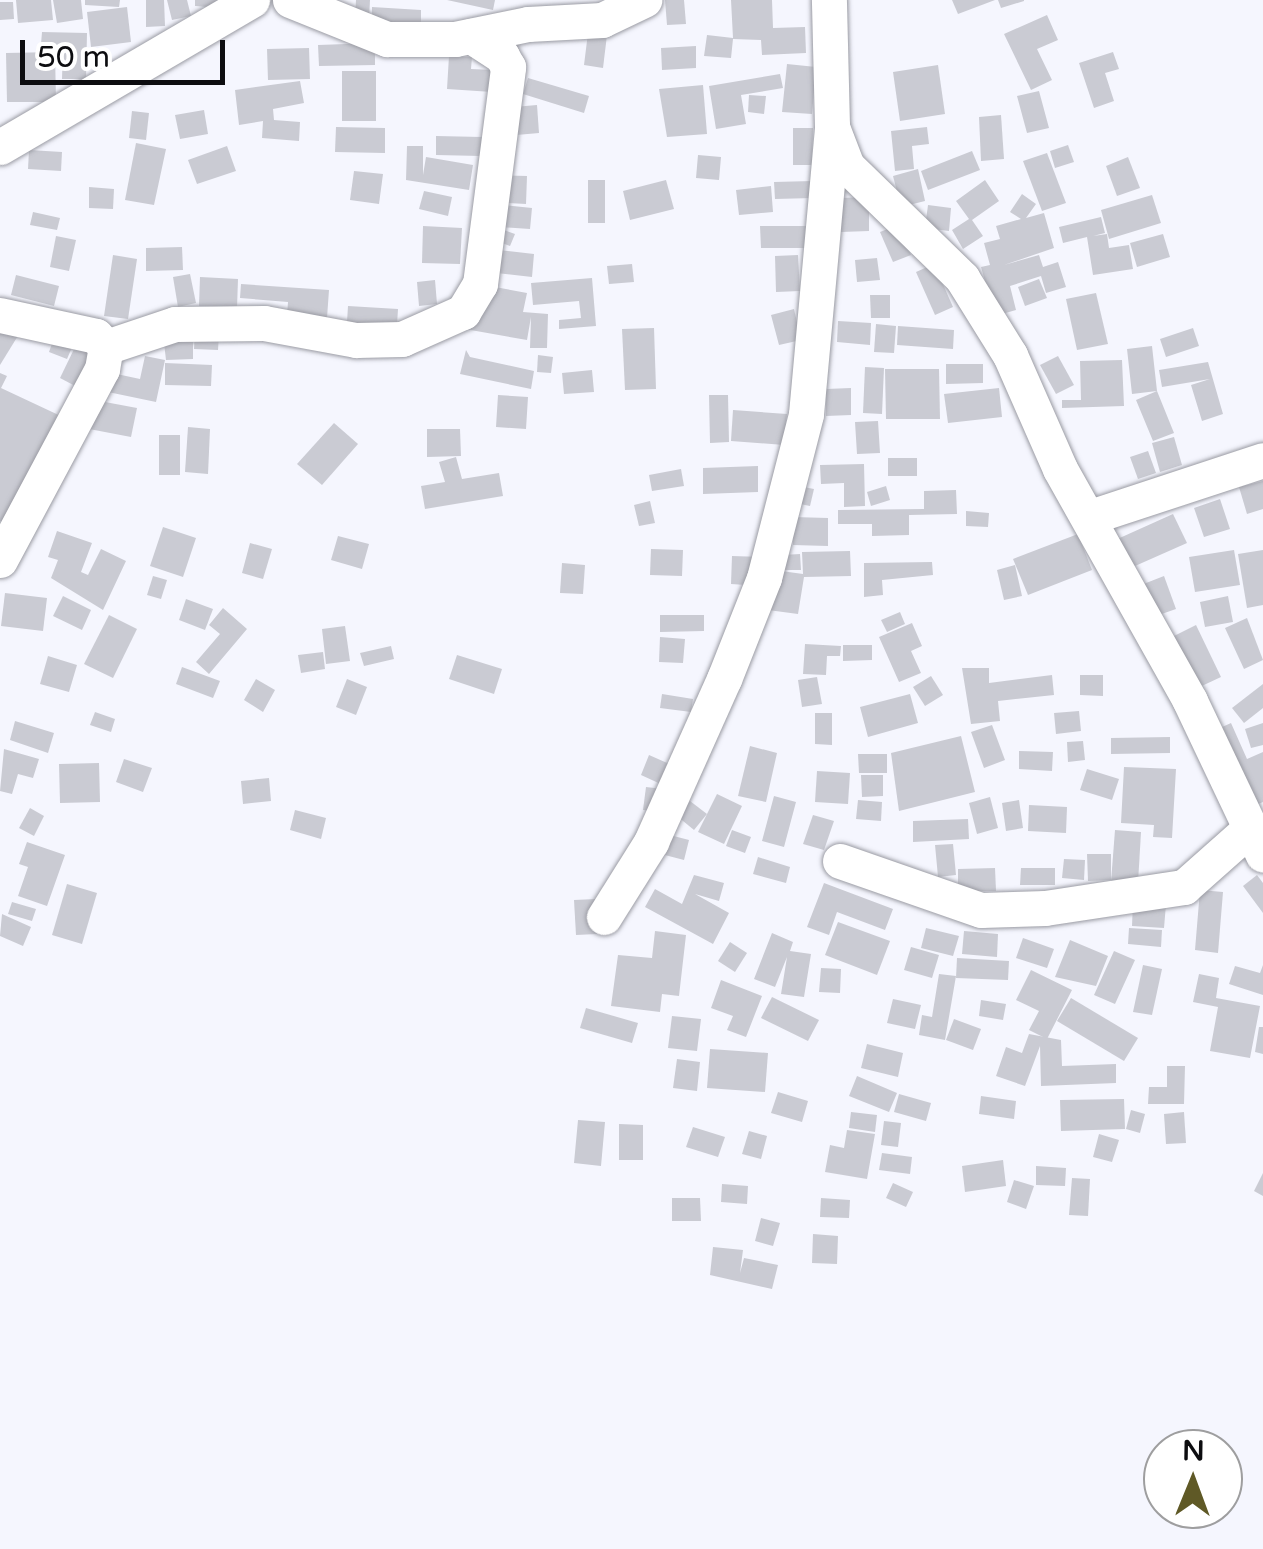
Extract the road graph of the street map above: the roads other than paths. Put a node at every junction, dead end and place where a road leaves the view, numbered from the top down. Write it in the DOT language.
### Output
graph roads {
  1 [pos="252,0"];
  2 [pos="290,0"];
  3 [pos="644,0"];
  4 [pos="829,0"];
  5 [pos="472,36"];
  6 [pos="832,126"];
  7 [pos="0,147"];
  8 [pos="0,315"];
  9 [pos="106,348"];
  10 [pos="1263,460"];
  11 [pos="1090,517"];
  12 [pos="0,560"];
  13 [pos="1255,843"];
  14 [pos="840,861"];
  15 [pos="604,916"];
  1 -- 7 [label="street"];
  2 -- 5 [label="street"];
  3 -- 5 [label="street"];
  4 -- 6 [label="street"];
  5 -- 9 [label="street"];
  6 -- 11 [label="street"];
  6 -- 15 [label="street"];
  8 -- 9 [label="street"];
  9 -- 12 [label="street"];
  10 -- 11 [label="street"];
  11 -- 13 [label="street"];
  13 -- 14 [label="street"];
}
